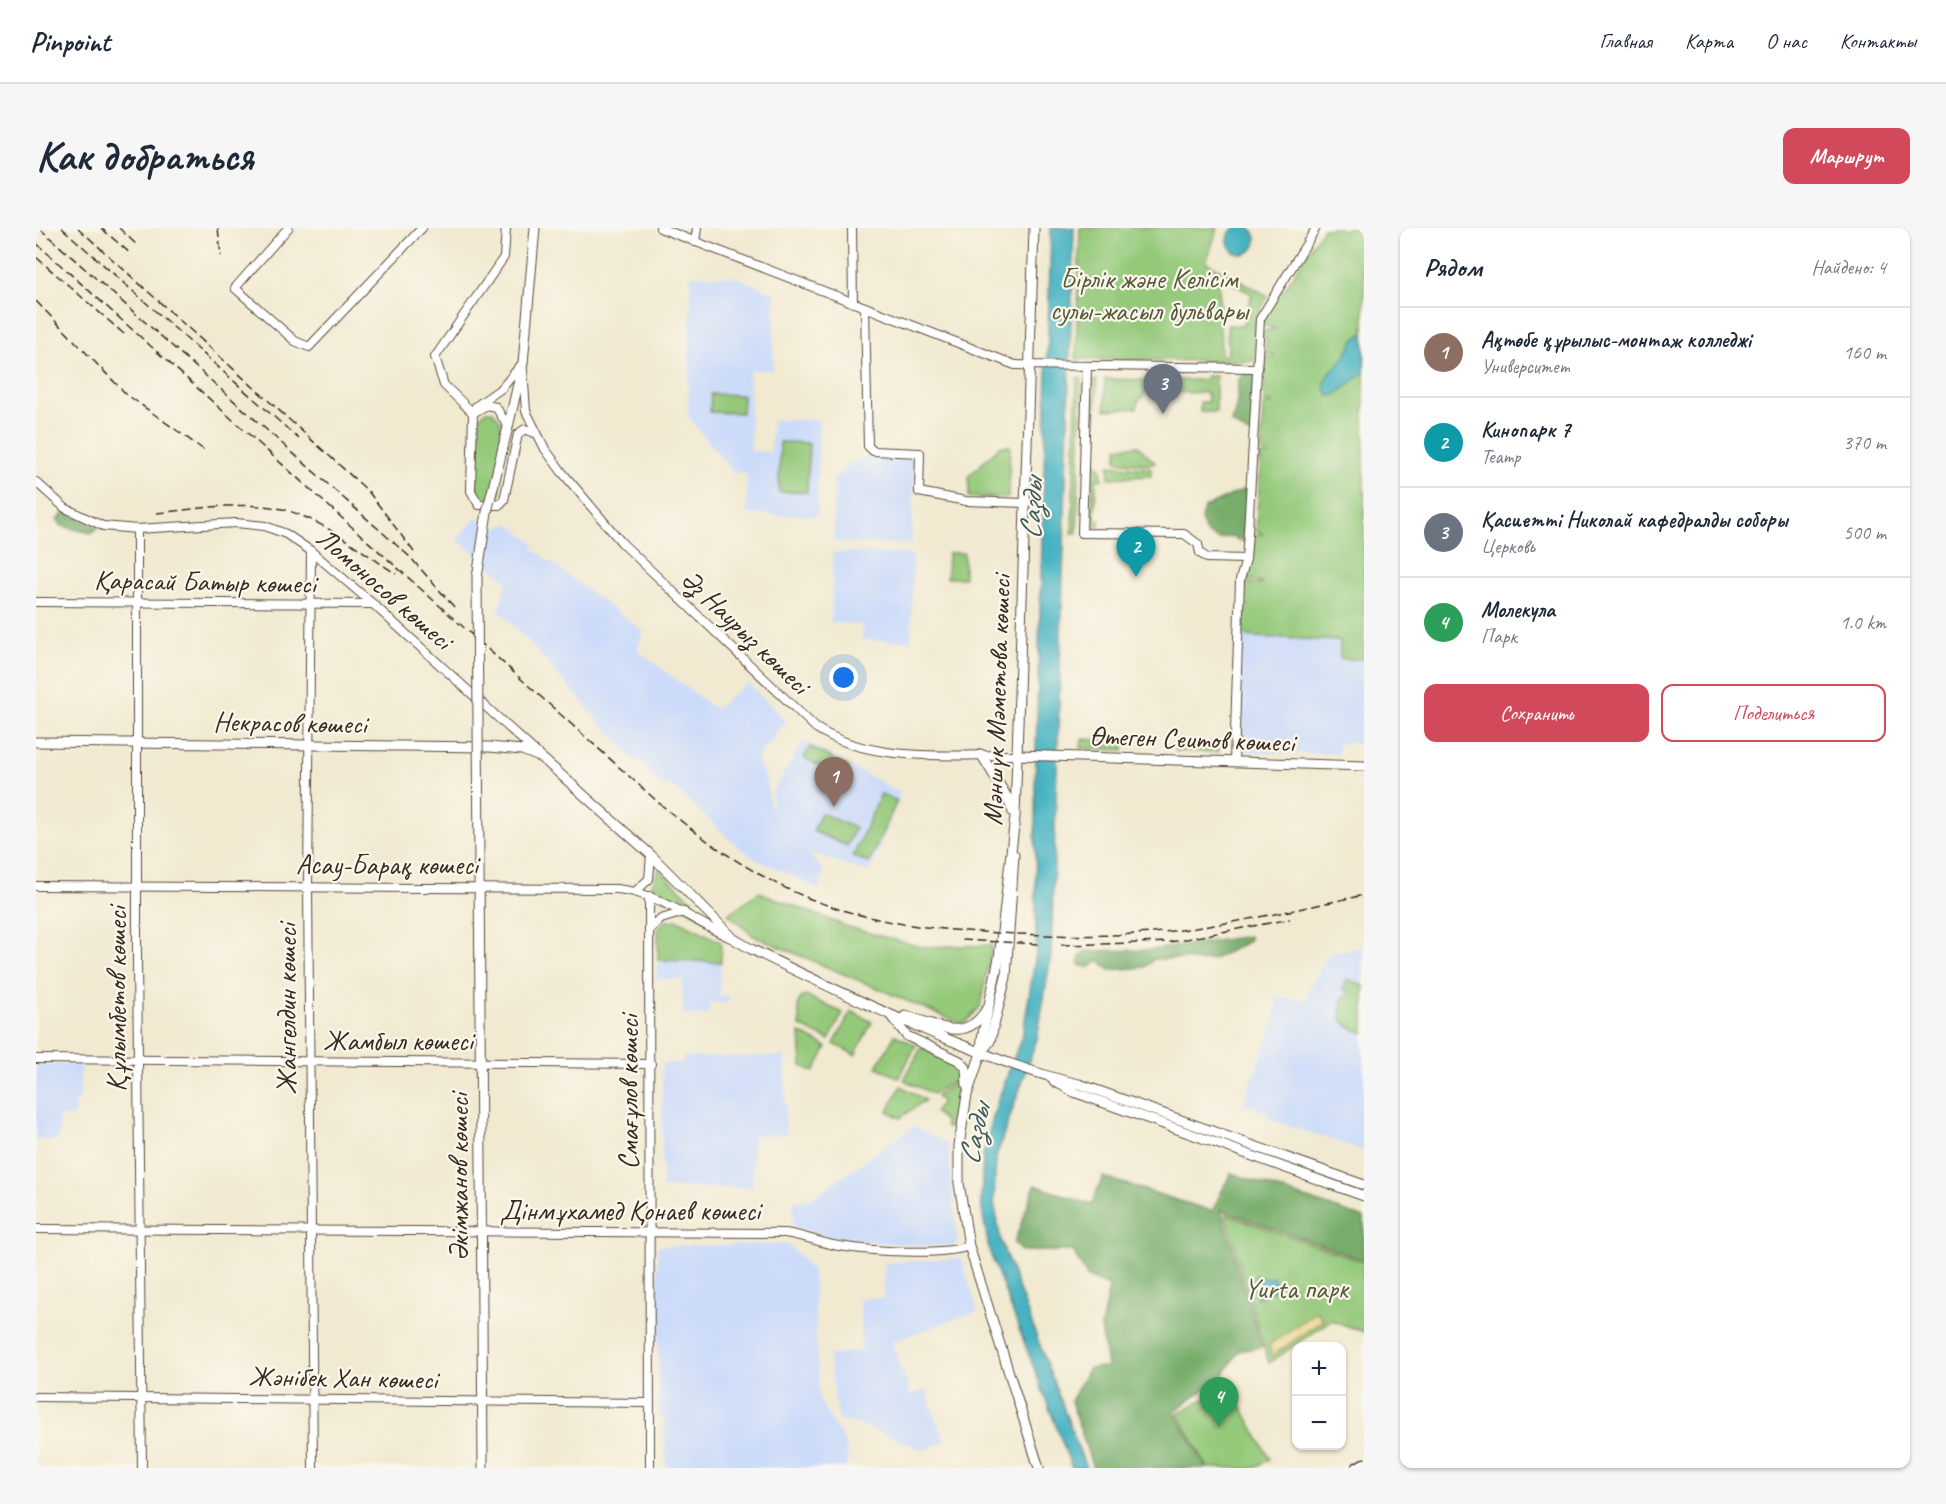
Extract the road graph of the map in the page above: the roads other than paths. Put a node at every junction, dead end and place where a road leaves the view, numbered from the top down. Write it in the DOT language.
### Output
graph roads {
  1 [pos="288,228"];
  2 [pos="422,228"];
  3 [pos="506,228"];
  4 [pos="535,228"];
  5 [pos="660,228"];
  6 [pos="696,228"];
  7 [pos="852,228"];
  8 [pos="1034,228"];
  9 [pos="1316,228"];
  10 [pos="695,242"];
  11 [pos="853,303"];
  12 [pos="864,307"];
  13 [pos="523,363"];
  14 [pos="1029,367"];
  15 [pos="1087,368"];
  16 [pos="1258,368"];
  17 [pos="473,413"];
  18 [pos="508,427"];
  19 [pos="536,434"];
  20 [pos="36,482"];
  21 [pos="1026,503"];
  22 [pos="137,529"];
  23 [pos="311,550"];
  24 [pos="1246,560"];
  25 [pos="36,602"];
  26 [pos="137,602"];
  27 [pos="310,604"];
  28 [pos="374,604"];
  29 [pos="36,742"];
  30 [pos="138,743"];
  31 [pos="308,745"];
  32 [pos="981,754"];
  33 [pos="1018,755"];
  34 [pos="542,758"];
  35 [pos="1234,762"];
  36 [pos="1364,766"];
  37 [pos="1015,817"];
  38 [pos="1013,850"];
  39 [pos="651,855"];
  40 [pos="36,886"];
  41 [pos="479,886"];
  42 [pos="137,887"];
  43 [pos="308,887"];
  44 [pos="636,891"];
  45 [pos="649,896"];
  46 [pos="684,912"];
  47 [pos="650,930"];
  48 [pos="731,938"];
  49 [pos="990,1003"];
  50 [pos="890,1015"];
  51 [pos="981,1053"];
  52 [pos="36,1059"];
  53 [pos="138,1060"];
  54 [pos="308,1062"];
  55 [pos="480,1063"];
  56 [pos="651,1064"];
  57 [pos="1047,1077"];
  58 [pos="967,1095"];
  59 [pos="1191,1124"];
  60 [pos="1187,1133"];
  61 [pos="1364,1185"];
  62 [pos="1364,1196"];
  63 [pos="36,1228"];
  64 [pos="141,1230"];
  65 [pos="310,1232"];
  66 [pos="481,1232"];
  67 [pos="651,1233"];
  68 [pos="969,1246"];
  69 [pos="36,1397"];
  70 [pos="313,1398"];
  71 [pos="141,1399"];
  72 [pos="482,1401"];
  73 [pos="650,1403"];
  74 [pos="1364,1464"];
  75 [pos="142,1468"];
  76 [pos="313,1468"];
  77 [pos="483,1468"];
  78 [pos="650,1468"];
  79 [pos="1039,1468"];
  80 [pos="1357,1468"];
  1 -- 2 [label="street"];
  3 -- 17 [label="street"];
  4 -- 13 [label="main road"];
  5 -- 10 [label="street"];
  6 -- 10 [label="street"];
  7 -- 11 [label="street"];
  8 -- 14 [label="main road, Мәншүк Мәметова көшесі"];
  9 -- 16 [label="street"];
  10 -- 11 [label="street"];
  11 -- 12 [label="street"];
  12 -- 14 [label="street"];
  12 -- 21 [label="street"];
  13 -- 17 [label="street"];
  13 -- 18 [label="main road, Әкімжанов көшесі"];
  13 -- 19 [label="street, Әз Наурыз көшесі"];
  14 -- 15 [label="street"];
  14 -- 21 [label="main road, Мәншүк Мәметова көшесі"];
  15 -- 16 [label="street"];
  15 -- 24 [label="street"];
  16 -- 24 [label="street"];
  17 -- 18 [label="street"];
  17 -- 19 [label="street"];
  18 -- 41 [label="main road, Әкімжанов көшесі, bridge"];
  19 -- 32 [label="street, Әз Наурыз көшесі"];
  20 -- 22 [label="street, Ломоносов көшесі"];
  21 -- 33 [label="main road, Мәншүк Мәметова көшесі"];
  22 -- 23 [label="street, Ломоносов көшесі"];
  22 -- 26 [label="street, Құлымбетов көшесі"];
  23 -- 27 [label="street, Жангелдин көшесі"];
  23 -- 28 [label="street, Ломоносов көшесі"];
  24 -- 35 [label="street"];
  25 -- 26 [label="street, Қарасай Батыр көшесі"];
  26 -- 27 [label="street, Қарасай Батыр көшесі"];
  26 -- 30 [label="street, Құлымбетов көшесі"];
  27 -- 28 [label="street, Қарасай Батыр көшесі"];
  27 -- 31 [label="street, Жангелдин көшесі"];
  28 -- 34 [label="street, Ломоносов көшесі"];
  29 -- 30 [label="main road, Некрасов көшесі"];
  30 -- 31 [label="main road, Некрасов көшесі"];
  30 -- 42 [label="street, Құлымбетов көшесі"];
  31 -- 34 [label="main road, Некрасов көшесі"];
  31 -- 43 [label="street, Жангелдин көшесі"];
  32 -- 33 [label="street, Әз Наурыз көшесі"];
  32 -- 37 [label="main road"];
  33 -- 35 [label="main road, Өтеген Сеитов көшесі"];
  33 -- 37 [label="main road, Мәншүк Мәметова көшесі"];
  34 -- 39 [label="main road, Ломоносов көшесі"];
  35 -- 36 [label="main road, Өтеген Сеитов көшесі"];
  37 -- 38 [label="main road, Мәншүк Мәметова көшесі"];
  38 -- 49 [label="main road, Мәншүк Мәметова көшесі"];
  38 -- 51 [label="main road, Мәншүк Мәметова көшесі"];
  39 -- 44 [label="street"];
  39 -- 48 [label="main road, Ломоносов көшесі"];
  40 -- 42 [label="street, Асау-Барақ көшесі"];
  41 -- 43 [label="street, Асау-Барақ көшесі"];
  41 -- 44 [label="street, Асау-Барақ көшесі"];
  41 -- 55 [label="main road, Әкімжанов көшесі"];
  42 -- 43 [label="street, Асау-Барақ көшесі"];
  42 -- 53 [label="street, Құлымбетов көшесі"];
  43 -- 54 [label="street, Жангелдин көшесі"];
  44 -- 45 [label="street, Асау-Барақ көшесі"];
  45 -- 46 [label="street, Асау-Барақ көшесі"];
  45 -- 47 [label="street, Смағұлов көшесі"];
  46 -- 47 [label="street"];
  46 -- 48 [label="street, Асау-Барақ көшесі"];
  47 -- 56 [label="street, Смағұлов көшесі"];
  48 -- 50 [label="main road, Ломоносов көшесі"];
  49 -- 50 [label="main road"];
  49 -- 51 [label="main road, Мәншүк Мәметова көшесі"];
  50 -- 51 [label="main road"];
  50 -- 58 [label="main road"];
  51 -- 57 [label="main road"];
  51 -- 58 [label="main road, Мәншүк Мәметова көшесі"];
  52 -- 53 [label="street, Жамбыл көшесі"];
  53 -- 54 [label="street, Жамбыл көшесі"];
  53 -- 64 [label="street, Құлымбетов көшесі"];
  54 -- 55 [label="street, Жамбыл көшесі"];
  54 -- 65 [label="street, Жангелдин көшесі"];
  55 -- 56 [label="street, Жамбыл көшесі"];
  55 -- 66 [label="main road, Әкімжанов көшесі"];
  56 -- 67 [label="street, Смағұлов көшесі"];
  57 -- 59 [label="main road"];
  57 -- 60 [label="main road"];
  58 -- 68 [label="main road, Мәншүк Мәметова көшесі"];
  59 -- 60 [label="main road"];
  59 -- 61 [label="main road"];
  60 -- 62 [label="main road"];
  63 -- 64 [label="street, Дінмұхамед Қонаев көшесі"];
  64 -- 65 [label="street, Дінмұхамед Қонаев көшесі"];
  64 -- 71 [label="street, Құлымбетов көшесі"];
  65 -- 66 [label="street, Дінмұхамед Қонаев көшесі"];
  65 -- 70 [label="street, Жангелдин көшесі"];
  66 -- 67 [label="street, Дінмұхамед Қонаев көшесі"];
  66 -- 72 [label="main road, Әкімжанов көшесі"];
  67 -- 68 [label="street, Дінмұхамед Қонаев көшесі"];
  67 -- 73 [label="street, Смағұлов көшесі"];
  68 -- 79 [label="main road, Мәншүк Мәметова көшесі"];
  69 -- 71 [label="street, Жәнібек Хан көшесі"];
  70 -- 71 [label="street, Жәнібек Хан көшесі"];
  70 -- 72 [label="street, Жәнібек Хан көшесі"];
  70 -- 76 [label="street, Жангелдин көшесі"];
  71 -- 75 [label="street, Құлымбетов көшесі"];
  72 -- 73 [label="street, Жәнібек Хан көшесі"];
  72 -- 77 [label="main road, Әкімжанов көшесі"];
  73 -- 78 [label="street, Смағұлов көшесі"];
  74 -- 80 [label="highway"];
}
